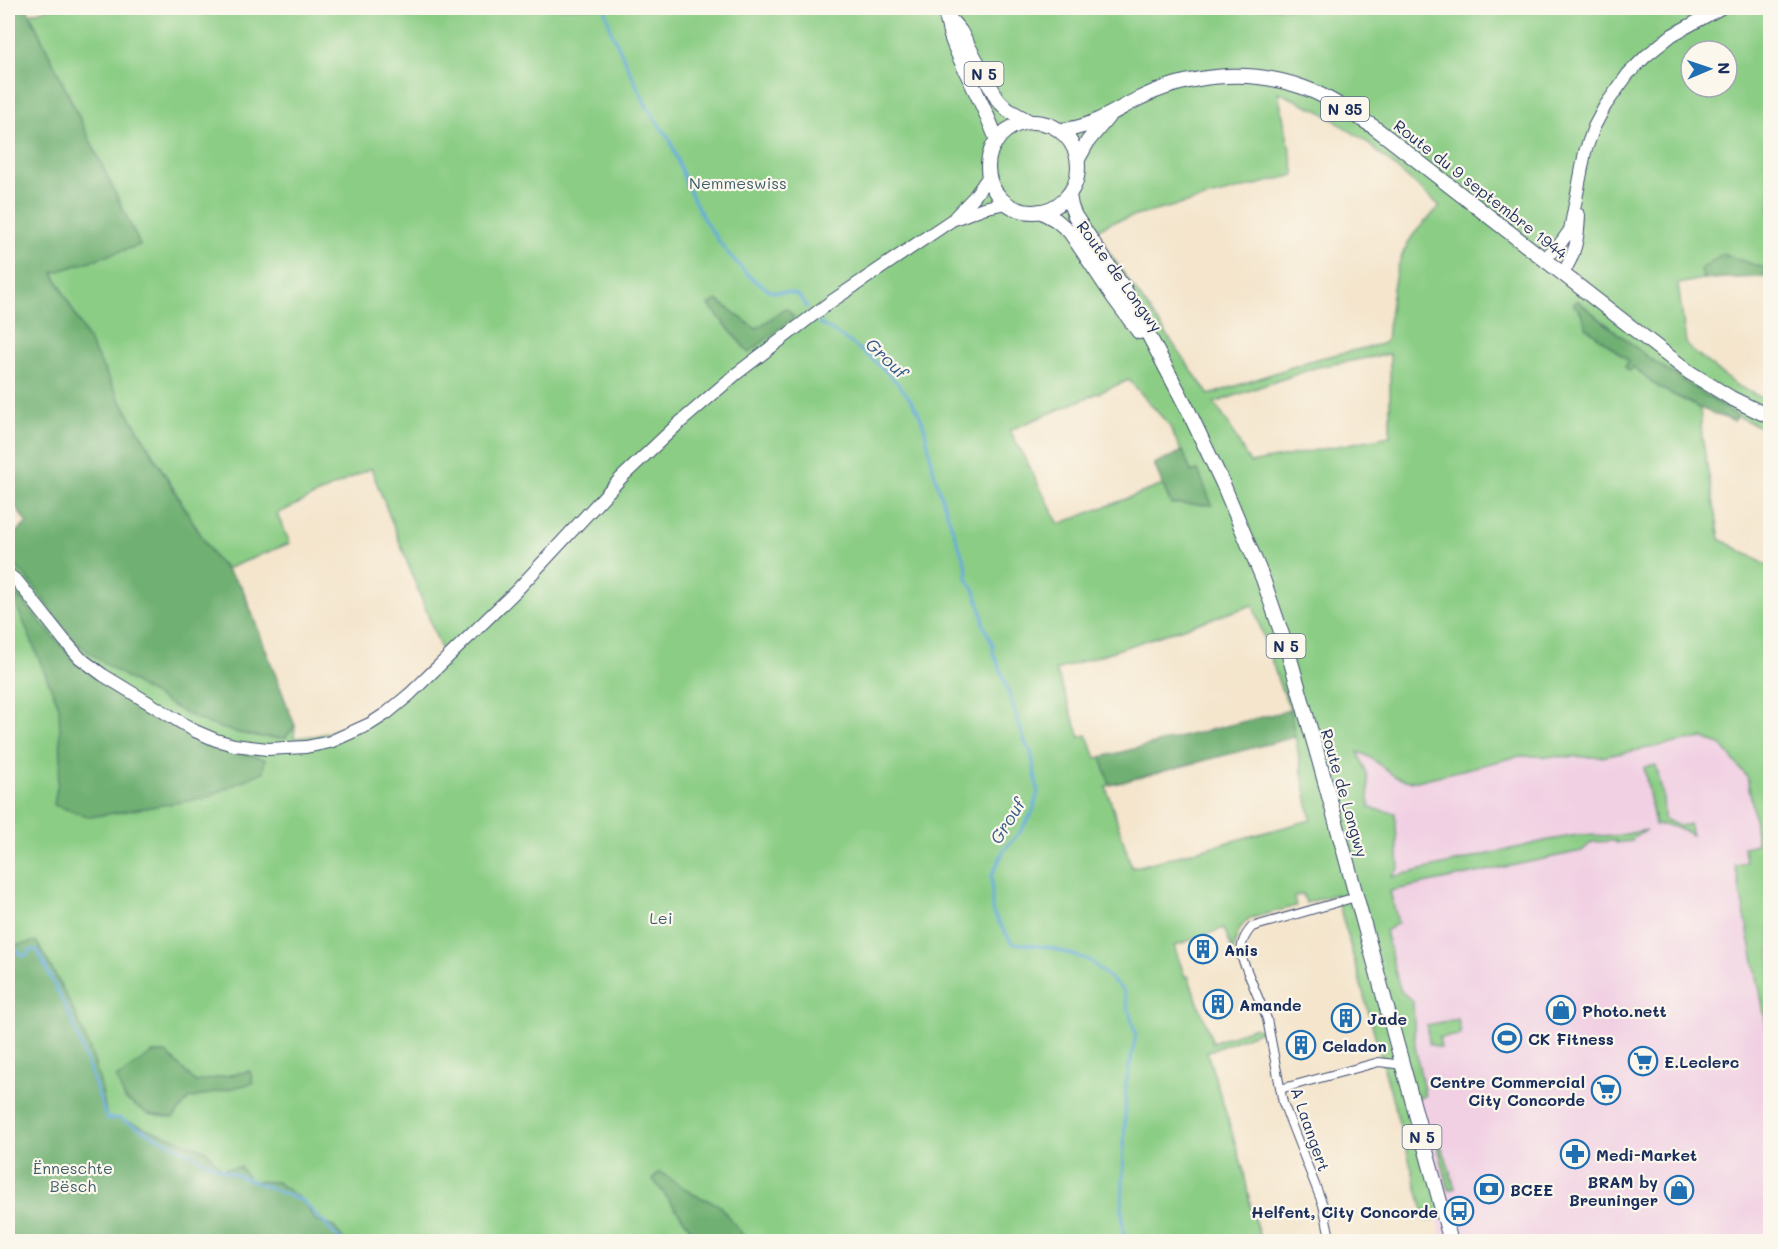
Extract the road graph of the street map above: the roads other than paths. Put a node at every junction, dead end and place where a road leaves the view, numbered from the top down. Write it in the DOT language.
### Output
graph roads {
  1 [pos="1721,8"];
  2 [pos="945,12"];
  3 [pos="1110,115"];
  4 [pos="1030,122"];
  5 [pos="1060,130"];
  6 [pos="997,141"];
  7 [pos="1078,159"];
  8 [pos="989,176"];
  9 [pos="1579,181"];
  10 [pos="1069,195"];
  11 [pos="1006,203"];
  12 [pos="1040,211"];
  13 [pos="952,220"];
  14 [pos="1545,258"];
  15 [pos="1563,273"];
  16 [pos="1166,367"];
  17 [pos="1770,417"];
  18 [pos="8,574"];
  19 [pos="1356,897"];
  20 [pos="1403,1065"];
  21 [pos="1280,1089"];
  22 [pos="1331,1242"];
  23 [pos="1451,1242"];
  1 -- 9 [label="main road"];
  2 -- 4 [label="main road, N 5"];
  2 -- 6 [label="main road, N 5"];
  3 -- 5 [label="main road, N 35"];
  3 -- 7 [label="main road, N 35"];
  3 -- 14 [label="main road, Route du 9 septembre 1944 / N 35"];
  4 -- 5 [label="main road, N 5"];
  4 -- 6 [label="main road"];
  5 -- 7 [label="main road"];
  6 -- 8 [label="main road"];
  7 -- 10 [label="main road"];
  8 -- 11 [label="main road"];
  8 -- 13 [label="main road"];
  9 -- 14 [label="main road"];
  9 -- 15 [label="main road"];
  10 -- 12 [label="main road"];
  10 -- 16 [label="main road, Route de Longwy / N 5"];
  11 -- 12 [label="main road, N 5"];
  11 -- 13 [label="main road"];
  12 -- 16 [label="main road, Route de Longwy / N 5"];
  13 -- 18 [label="main road"];
  14 -- 15 [label="main road, Route du 9 septembre 1944 / N 35"];
  15 -- 17 [label="main road, Route du 9 septembre 1944 / N 35"];
  16 -- 19 [label="main road, Route de Longwy / N 5"];
  19 -- 20 [label="main road, Route de Longwy / N 5"];
  19 -- 21 [label="street, A Laangert"];
  20 -- 21 [label="street"];
  20 -- 23 [label="main road, Route de Longwy / N 5"];
  21 -- 22 [label="street, A Laangert"];
}
